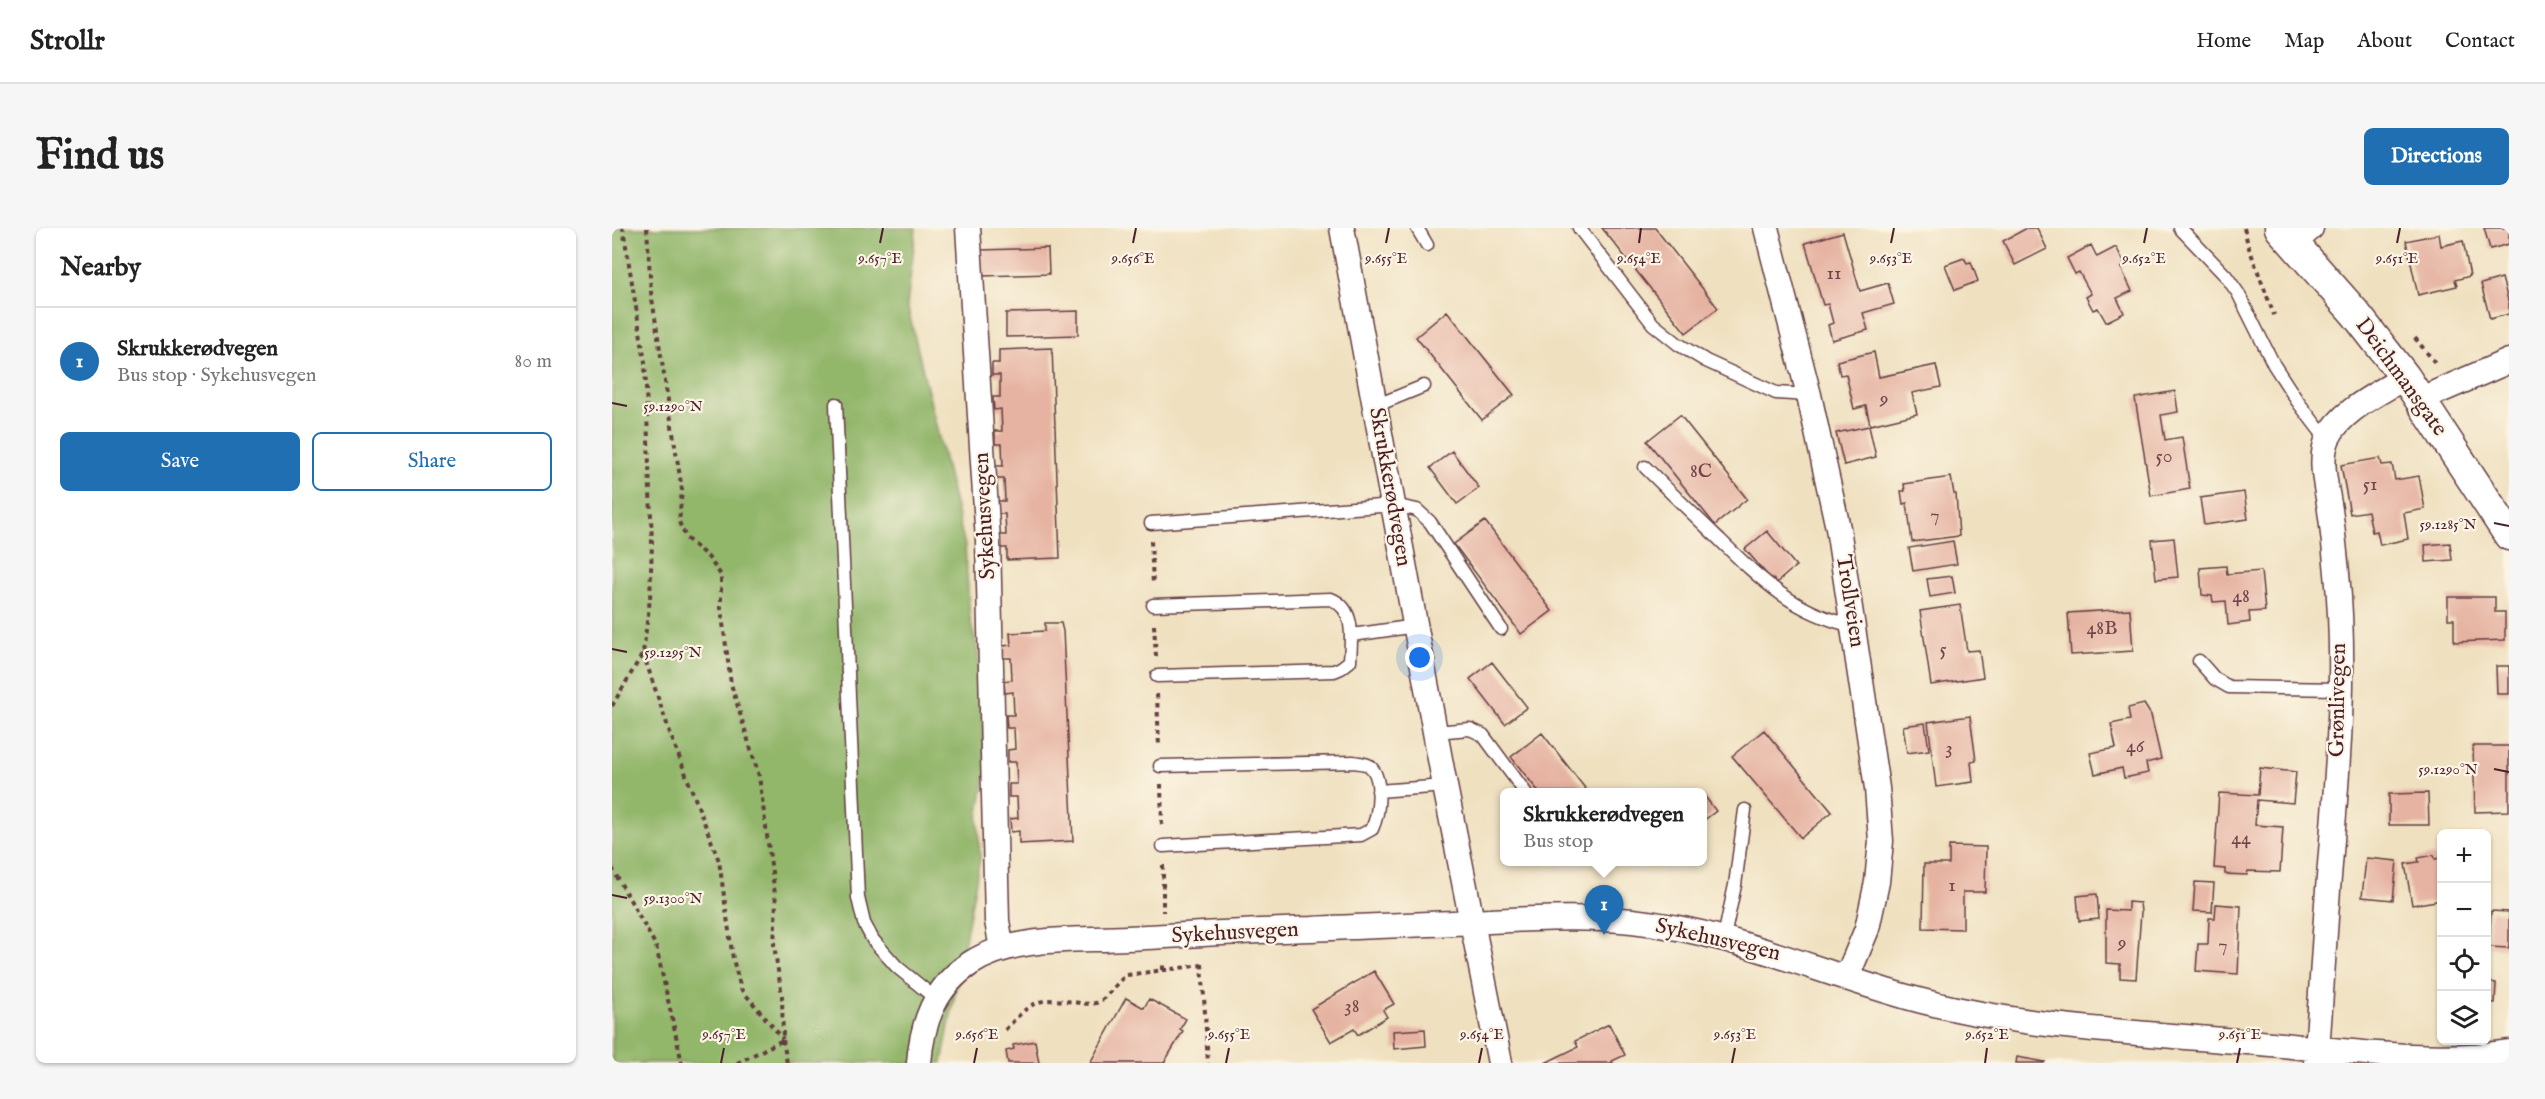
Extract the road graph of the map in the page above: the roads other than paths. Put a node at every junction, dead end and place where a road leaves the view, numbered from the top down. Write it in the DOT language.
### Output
graph roads {
  1 [pos="968,228"];
  2 [pos="1342,228"];
  3 [pos="1417,228"];
  4 [pos="1579,228"];
  5 [pos="1766,228"];
  6 [pos="2180,228"];
  7 [pos="2295,233"];
  8 [pos="1427,245"];
  9 [pos="2509,361"];
  10 [pos="1424,386"];
  11 [pos="2413,388"];
  12 [pos="1809,395"];
  13 [pos="837,404"];
  14 [pos="1376,406"];
  15 [pos="2327,440"];
  16 [pos="1645,467"];
  17 [pos="1394,505"];
  18 [pos="1151,523"];
  19 [pos="2509,535"];
  20 [pos="1153,605"];
  21 [pos="1416,626"];
  22 [pos="1854,626"];
  23 [pos="1501,629"];
  24 [pos="1352,635"];
  25 [pos="2199,661"];
  26 [pos="1157,676"];
  27 [pos="2340,689"];
  28 [pos="1435,732"];
  29 [pos="1160,766"];
  30 [pos="1445,786"];
  31 [pos="1522,788"];
  32 [pos="1378,792"];
  33 [pos="1745,810"];
  34 [pos="1163,846"];
  35 [pos="1472,922"];
  36 [pos="1724,937"];
  37 [pos="1002,949"];
  38 [pos="1847,977"];
  39 [pos="935,998"];
  40 [pos="2509,1052"];
  41 [pos="2317,1056"];
  42 [pos="919,1063"];
  43 [pos="1500,1063"];
  1 -- 37 [label="street, Sykehusvegen"];
  2 -- 14 [label="street, Skrukkerødvegen"];
  3 -- 8 [label="lane"];
  4 -- 12 [label="lane"];
  5 -- 12 [label="street, Trollveien"];
  6 -- 15 [label="lane"];
  7 -- 11 [label="street, Deichmansgate"];
  9 -- 11 [label="street"];
  10 -- 14 [label="lane"];
  11 -- 15 [label="street"];
  11 -- 19 [label="street, Deichmansgate"];
  12 -- 22 [label="street, Trollveien"];
  13 -- 39 [label="lane"];
  14 -- 17 [label="street, Skrukkerødvegen"];
  15 -- 27 [label="street, Grønlivegen"];
  16 -- 22 [label="lane"];
  17 -- 18 [label="lane"];
  17 -- 21 [label="street, Skrukkerødvegen"];
  17 -- 23 [label="lane"];
  20 -- 24 [label="lane"];
  21 -- 24 [label="lane"];
  21 -- 28 [label="street, Skrukkerødvegen"];
  22 -- 38 [label="street, Trollveien"];
  24 -- 26 [label="lane"];
  25 -- 27 [label="lane"];
  27 -- 41 [label="street, Grønlivegen"];
  28 -- 30 [label="street, Skrukkerødvegen"];
  28 -- 31 [label="lane"];
  29 -- 32 [label="lane"];
  30 -- 32 [label="lane"];
  30 -- 35 [label="street, Skrukkerødvegen"];
  32 -- 34 [label="lane"];
  33 -- 36 [label="lane"];
  35 -- 36 [label="street, Sykehusvegen"];
  35 -- 37 [label="street, Sykehusvegen"];
  35 -- 43 [label="street, Skrukkerødvegen"];
  36 -- 38 [label="street, Sykehusvegen"];
  37 -- 39 [label="street, Sykehusvegen"];
  38 -- 41 [label="street, Sykehusvegen"];
  39 -- 42 [label="street"];
  40 -- 41 [label="street, Sykehusvegen"];
}
